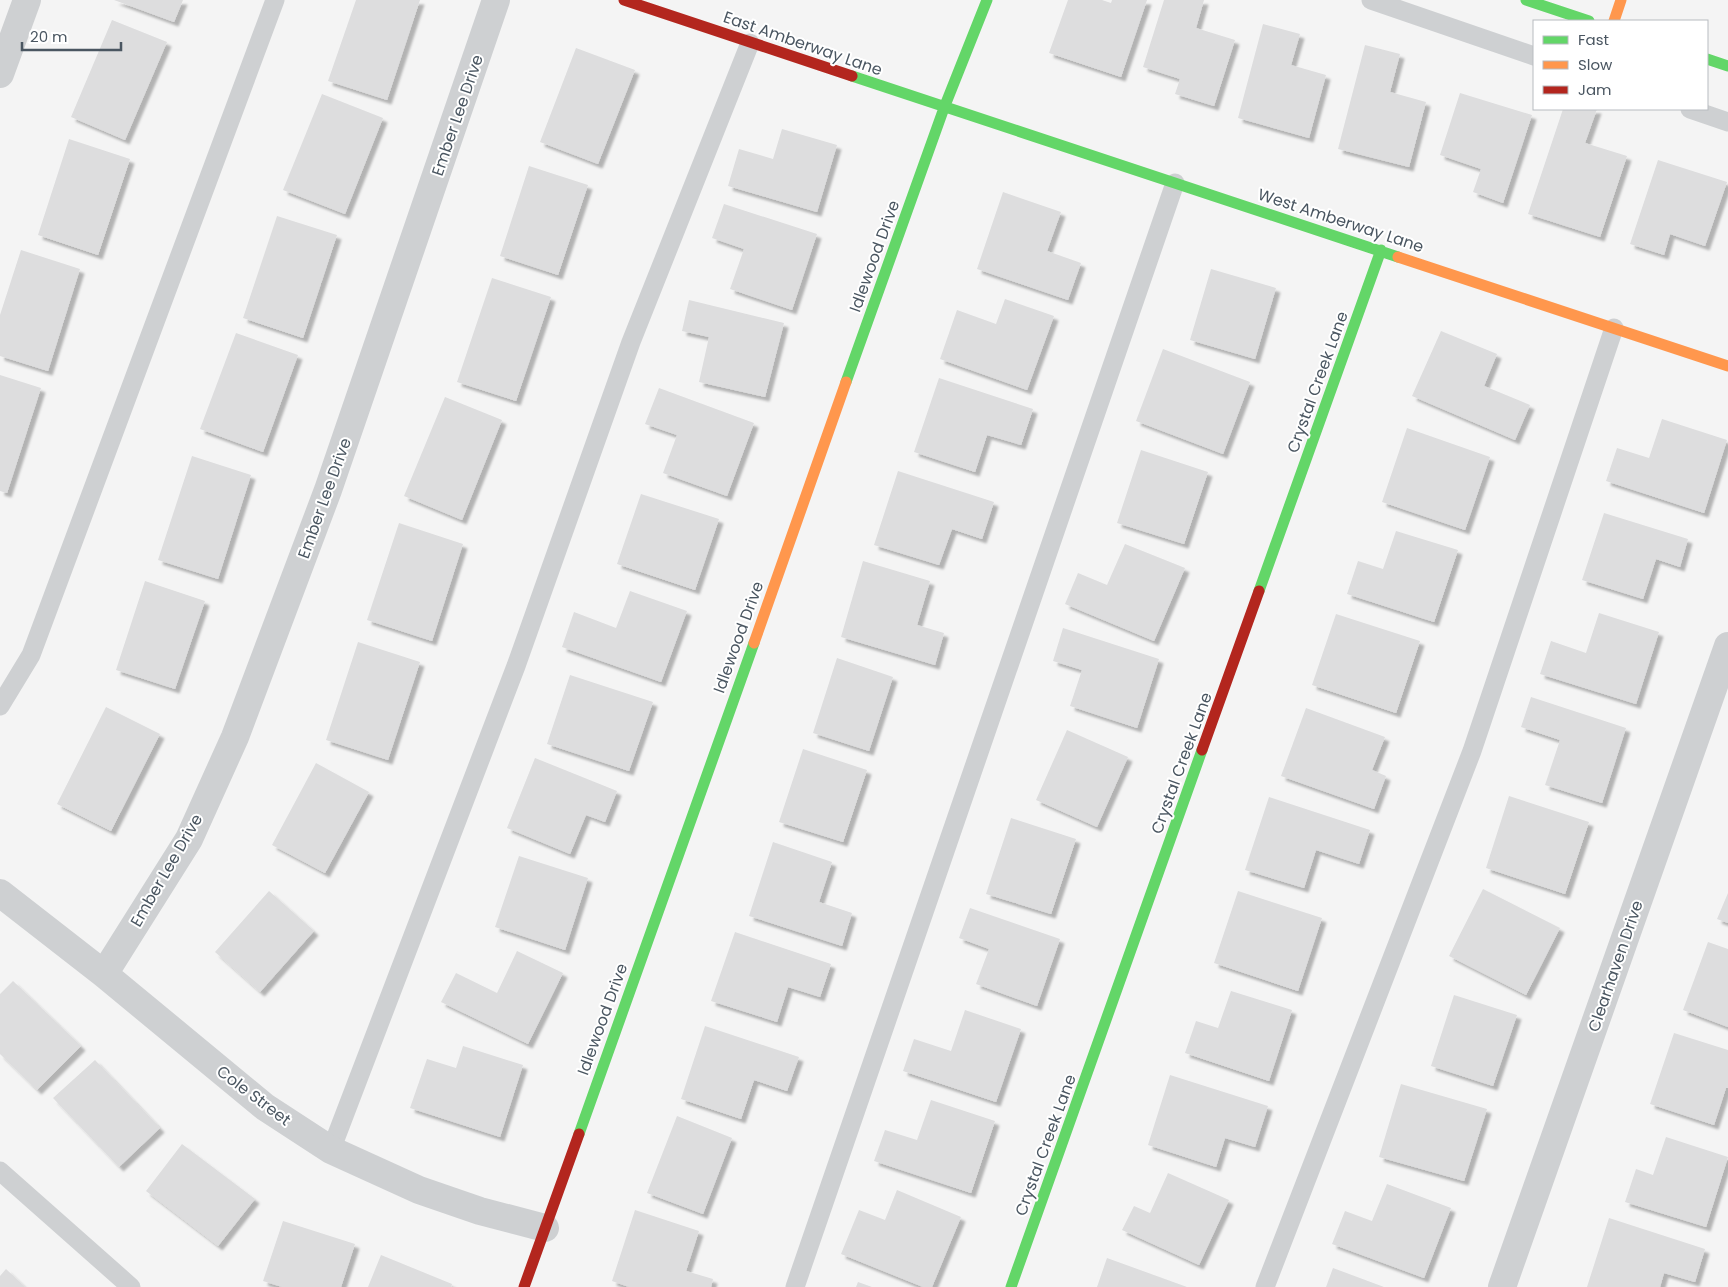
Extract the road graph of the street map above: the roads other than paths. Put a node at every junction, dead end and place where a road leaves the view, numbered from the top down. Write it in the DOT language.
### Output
graph roads {
  1 [pos="27,0"];
  2 [pos="275,0"];
  3 [pos="496,0"];
  4 [pos="624,0"];
  5 [pos="987,0"];
  6 [pos="1371,0"];
  7 [pos="1526,0"];
  8 [pos="1621,0"];
  9 [pos="1586,20"];
  10 [pos="1614,20"];
  11 [pos="750,43"];
  12 [pos="1533,56"];
  13 [pos="1708,59"];
  14 [pos="1728,66"];
  15 [pos="0,74"];
  16 [pos="944,108"];
  17 [pos="1693,110"];
  18 [pos="1728,122"];
  19 [pos="1175,183"];
  20 [pos="1381,250"];
  21 [pos="1614,328"];
  22 [pos="1728,366"];
  23 [pos="1728,646"];
  24 [pos="0,706"];
  25 [pos="0,893"];
  26 [pos="104,974"];
  27 [pos="331,1150"];
  28 [pos="0,1171"];
  29 [pos="545,1228"];
  30 [pos="131,1287"];
  31 [pos="524,1287"];
  32 [pos="795,1287"];
  33 [pos="1011,1287"];
  34 [pos="1265,1287"];
  35 [pos="1502,1287"];
  1 -- 15 [label="street"];
  2 -- 24 [label="lane"];
  3 -- 26 [label="street, Ember Lee Drive"];
  4 -- 11 [label="street, East Amberway Lane"];
  5 -- 16 [label="street, Idlewood Drive"];
  6 -- 12 [label="lane"];
  7 -- 9 [label="street"];
  8 -- 10 [label="street"];
  11 -- 16 [label="street, East Amberway Lane"];
  11 -- 27 [label="lane"];
  13 -- 14 [label="street"];
  16 -- 19 [label="street, West Amberway Lane"];
  16 -- 29 [label="street, Idlewood Drive"];
  17 -- 18 [label="lane"];
  19 -- 20 [label="street, West Amberway Lane"];
  19 -- 32 [label="lane"];
  20 -- 21 [label="street, West Amberway Lane"];
  20 -- 33 [label="street, Crystal Creek Lane"];
  21 -- 22 [label="street, West Amberway Lane"];
  21 -- 34 [label="lane"];
  23 -- 35 [label="street, Clearhaven Drive"];
  25 -- 26 [label="street, Cole Street"];
  26 -- 27 [label="street, Cole Street"];
  27 -- 29 [label="street, Cole Street"];
  28 -- 30 [label="lane"];
  29 -- 31 [label="street, Idlewood Drive"];
}
